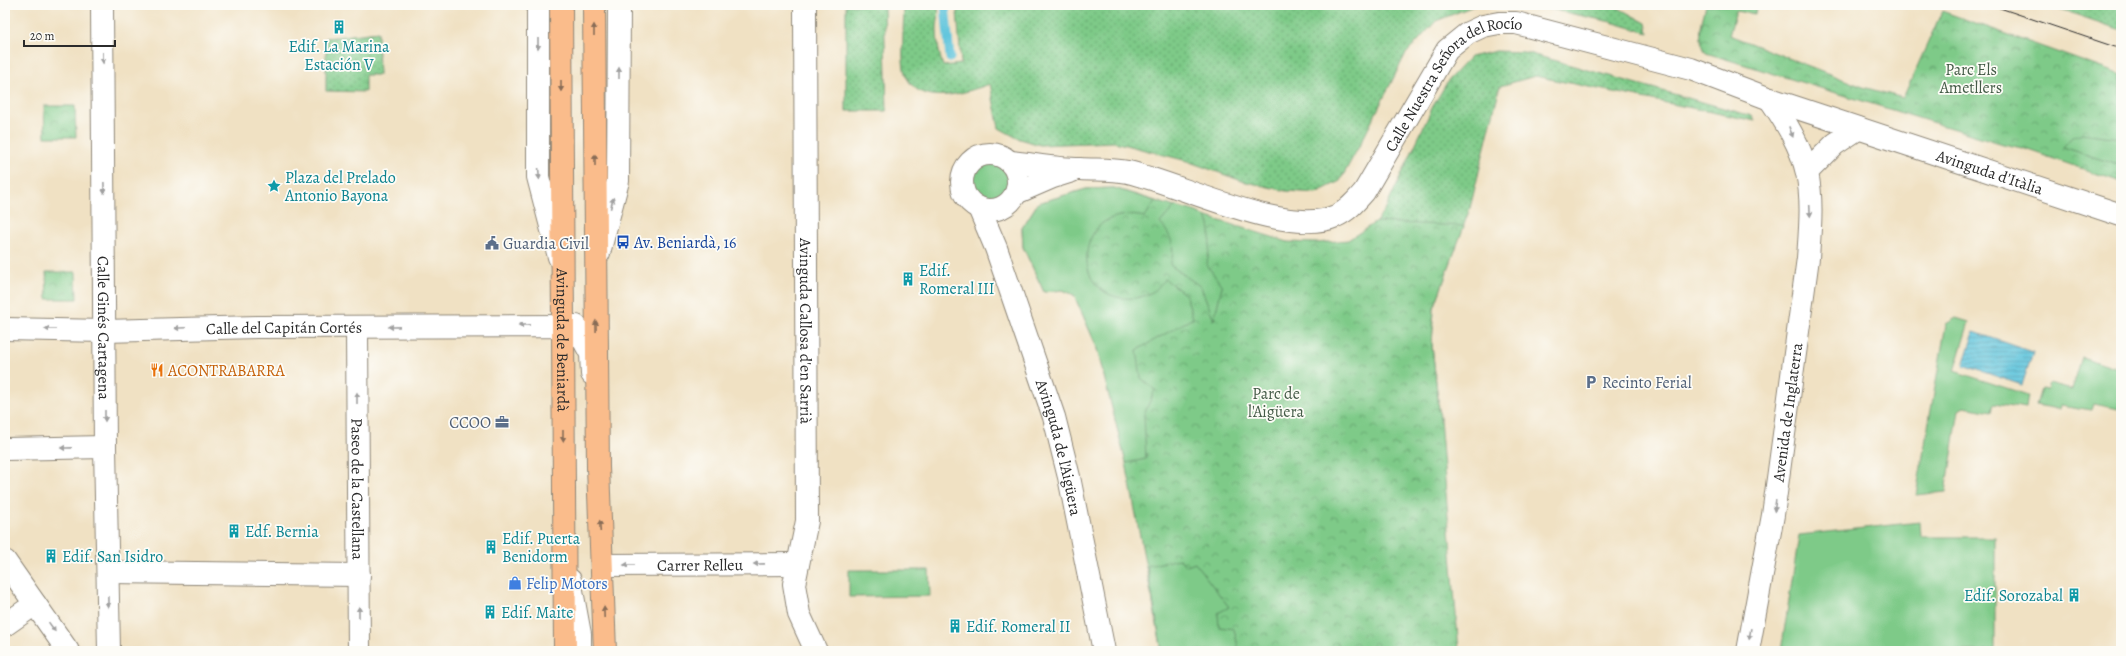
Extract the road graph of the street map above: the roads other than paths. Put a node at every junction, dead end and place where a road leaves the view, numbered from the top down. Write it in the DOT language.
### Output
graph roads {
  1 [pos="102,5"];
  2 [pos="538,5"];
  3 [pos="561,5"];
  4 [pos="594,5"];
  5 [pos="619,5"];
  6 [pos="805,5"];
  7 [pos="1770,99"];
  8 [pos="1859,128"];
  9 [pos="1010,162"];
  10 [pos="1079,169"];
  11 [pos="1807,172"];
  12 [pos="1010,200"];
  13 [pos="979,208"];
  14 [pos="2121,215"];
  15 [pos="996,248"];
  16 [pos="595,267"];
  17 [pos="562,268"];
  18 [pos="569,326"];
  19 [pos="357,328"];
  20 [pos="5,329"];
  21 [pos="105,332"];
  22 [pos="105,447"];
  23 [pos="5,449"];
  24 [pos="598,466"];
  25 [pos="564,545"];
  26 [pos="5,561"];
  27 [pos="798,564"];
  28 [pos="602,565"];
  29 [pos="108,572"];
  30 [pos="359,575"];
  31 [pos="35,604"];
  32 [pos="5,625"];
  33 [pos="68,651"];
  34 [pos="109,651"];
  35 [pos="359,651"];
  36 [pos="565,651"];
  37 [pos="580,651"];
  38 [pos="605,651"];
  39 [pos="816,651"];
  40 [pos="1104,651"];
  41 [pos="1748,651"];
  1 -- 21 [label="street, Calle Ginés Cartagena, one-way"];
  2 -- 17 [label="street, one-way"];
  3 -- 17 [label="main road, Avinguda de Beniardà, one-way"];
  16 -- 4 [label="main road, Avinguda de Beniardà, one-way"];
  16 -- 5 [label="street, Avinguda de Beniardà, one-way"];
  6 -- 27 [label="street, Avinguda Callosa d'en Sarrià"];
  7 -- 8 [label="street, Calle Nuestra Señora del Rocío"];
  7 -- 10 [label="street, Calle Nuestra Señora del Rocío"];
  7 -- 11 [label="street, Avenida de Inglaterra, one-way"];
  8 -- 11 [label="street"];
  8 -- 14 [label="street, Avinguda d'Itàlia"];
  9 -- 10 [label="street, Calle Nuestra Señora del Rocío"];
  9 -- 12 [label="street"];
  9 -- 13 [label="street"];
  10 -- 12 [label="street, Calle Nuestra Señora del Rocío"];
  11 -- 41 [label="street, Avenida de Inglaterra, one-way"];
  12 -- 13 [label="street"];
  12 -- 15 [label="street, Avinguda de l'Aigüera"];
  13 -- 15 [label="street, Avinguda de l'Aigüera"];
  15 -- 40 [label="street, Avinguda de l'Aigüera"];
  24 -- 16 [label="main road, Avinguda de Beniardà, one-way"];
  17 -- 18 [label="main road, Avinguda de Beniardà"];
  18 -- 19 [label="street, Calle del Capitán Cortés, one-way"];
  18 -- 24 [label="street, Avinguda de Beniardà"];
  18 -- 25 [label="main road, Avinguda de Beniardà, one-way"];
  19 -- 21 [label="street, Calle del Capitán Cortés, one-way"];
  30 -- 19 [label="street, Paseo de la Castellana, one-way"];
  21 -- 20 [label="street, Calle del Capitán Cortés, one-way"];
  21 -- 22 [label="street, Calle Ginés Cartagena, one-way"];
  22 -- 23 [label="street, one-way"];
  22 -- 29 [label="street, Calle Ginés Cartagena"];
  28 -- 24 [label="main road, Avinguda de Beniardà, one-way"];
  25 -- 36 [label="main road, Avinguda de Beniardà"];
  25 -- 37 [label="street"];
  26 -- 31 [label="street"];
  27 -- 28 [label="street, Carrer Relleu, one-way"];
  27 -- 39 [label="street, Avinguda Callosa d'en Sarrià"];
  38 -- 28 [label="main road, Avinguda de Beniardà, one-way"];
  29 -- 30 [label="street"];
  29 -- 34 [label="street, Calle Ginés Cartagena, one-way"];
  35 -- 30 [label="street, Paseo de la Castellana, one-way"];
  31 -- 32 [label="street"];
  31 -- 33 [label="street, one-way"];
}
